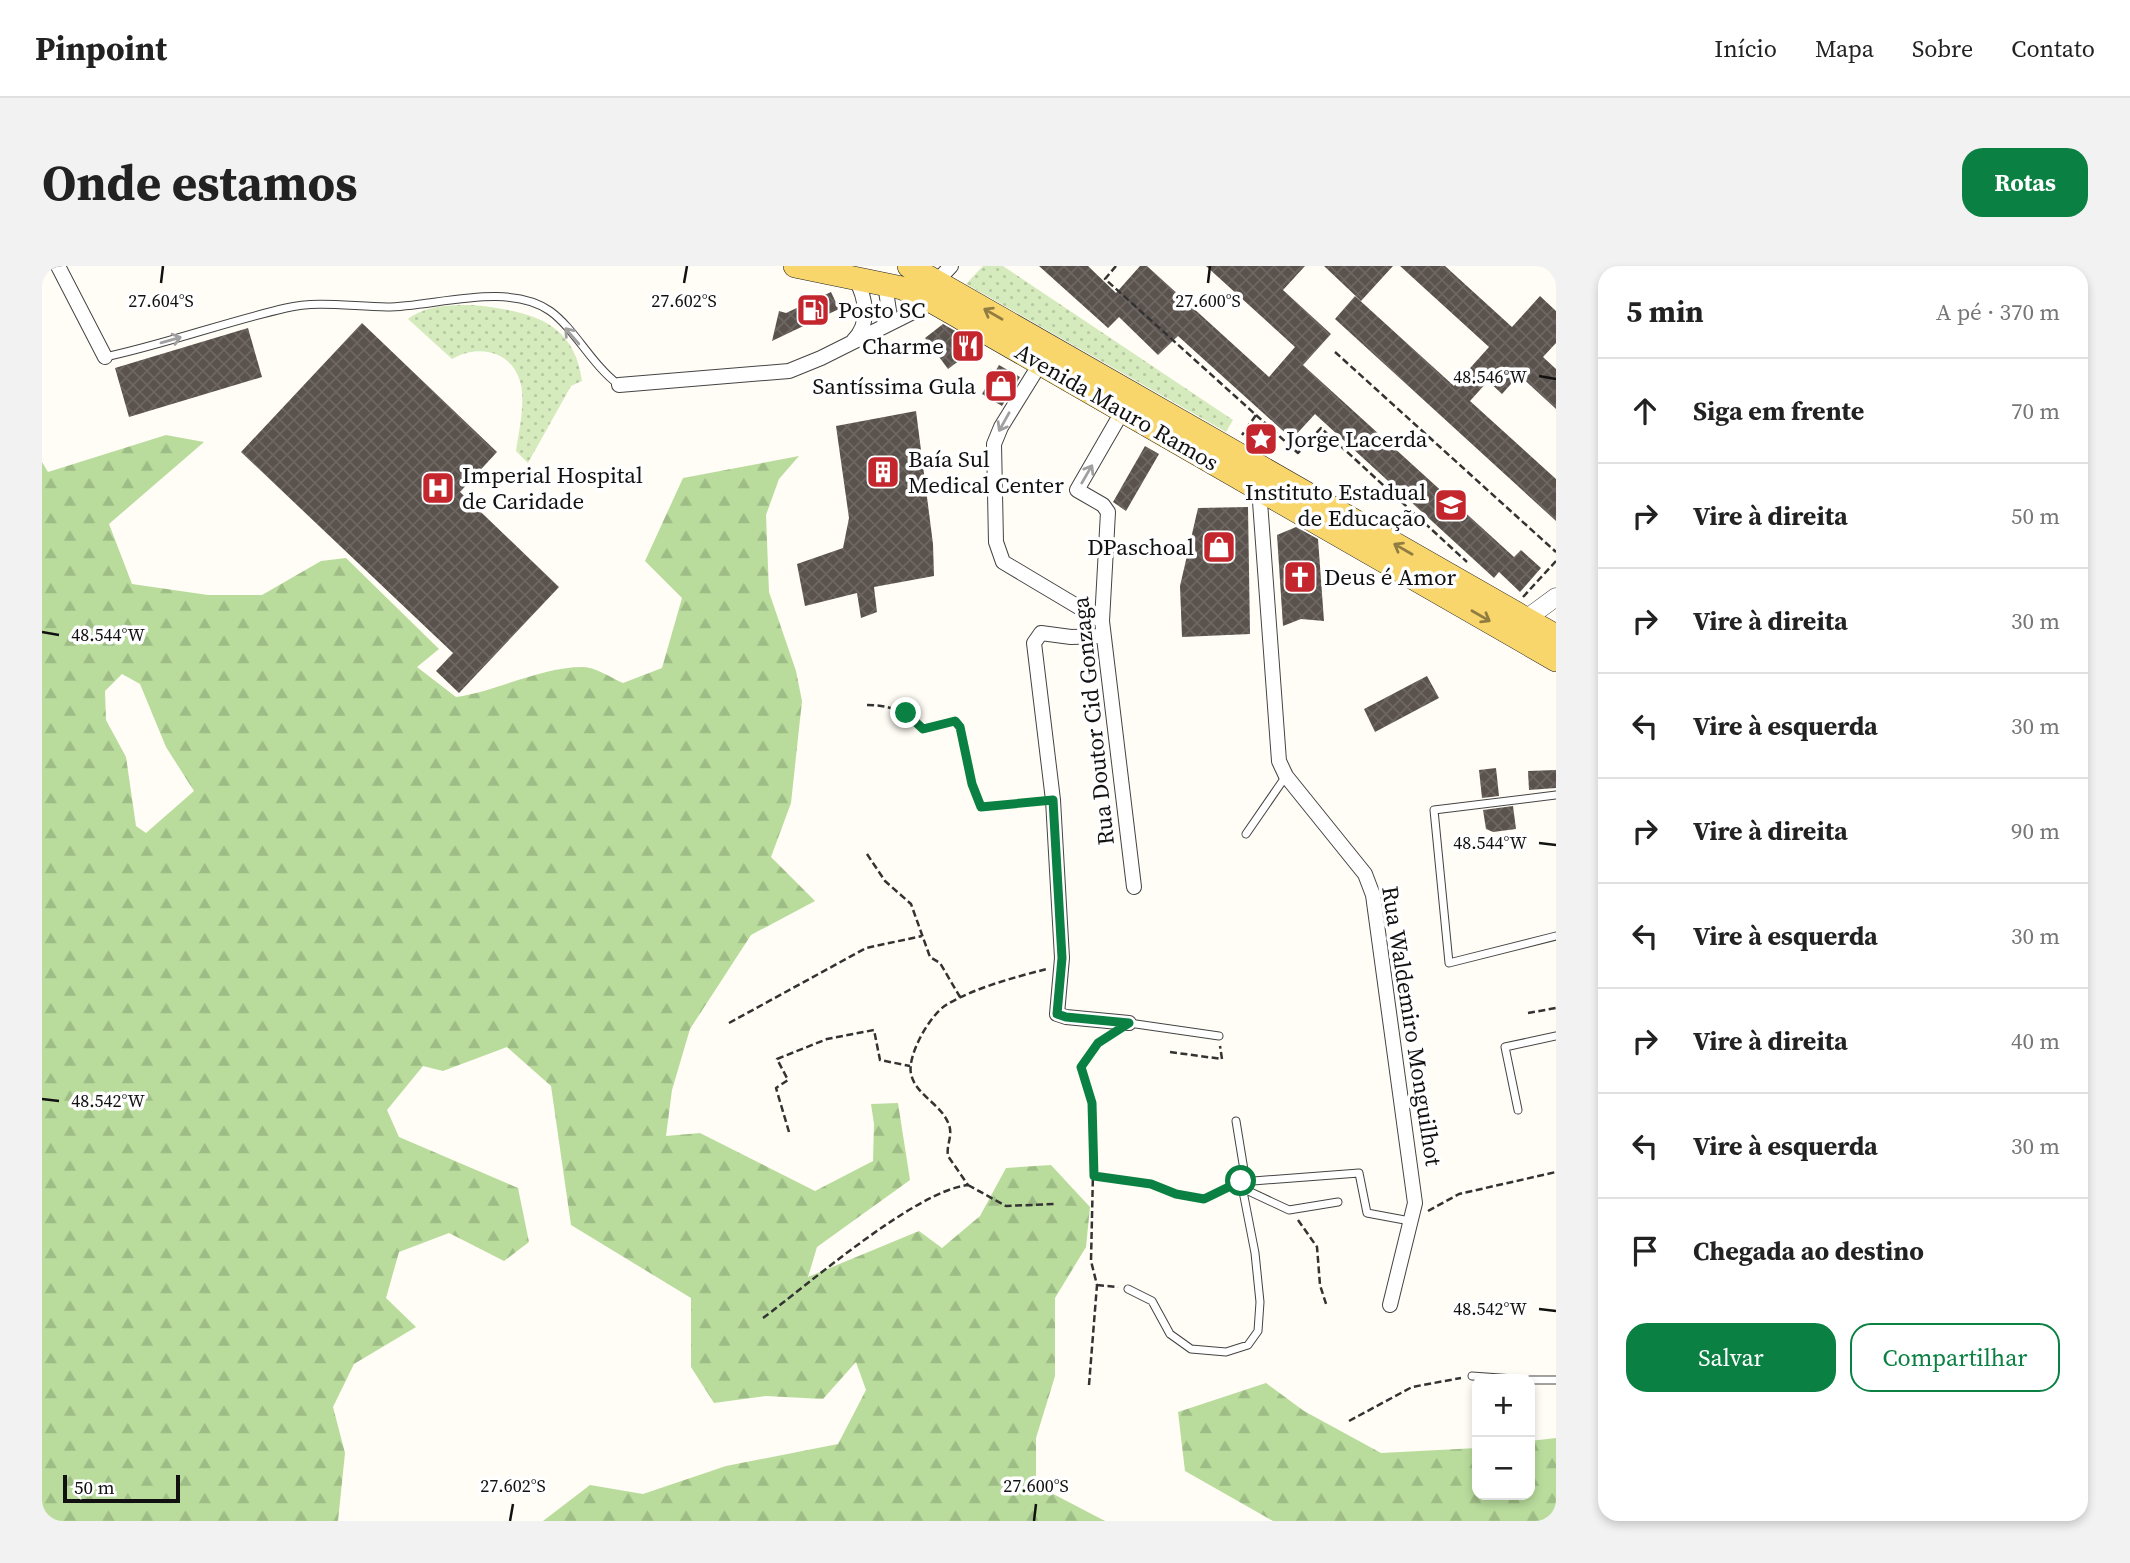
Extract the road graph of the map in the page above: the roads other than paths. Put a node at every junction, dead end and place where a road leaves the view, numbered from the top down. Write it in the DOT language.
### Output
graph roads {
  1 [pos="58,266"];
  2 [pos="795,266"];
  3 [pos="909,266"];
  4 [pos="882,275"];
  5 [pos="855,278"];
  6 [pos="940,283"];
  7 [pos="883,327"];
  8 [pos="849,344"];
  9 [pos="105,358"];
  10 [pos="1040,364"];
  11 [pos="619,385"];
  12 [pos="1122,412"];
  13 [pos="1259,488"];
  14 [pos="1556,597"];
  15 [pos="1519,620"];
  16 [pos="1101,621"];
  17 [pos="1103,636"];
  18 [pos="1556,636"];
  19 [pos="1556,660"];
  20 [pos="1286,776"];
  21 [pos="1556,795"];
  22 [pos="1246,834"];
  23 [pos="1134,887"];
  24 [pos="1556,936"];
  25 [pos="1129,1023"];
  26 [pos="1219,1036"];
  27 [pos="1556,1036"];
  28 [pos="1518,1110"];
  29 [pos="1236,1121"];
  30 [pos="1244,1170"];
  31 [pos="1241,1185"];
  32 [pos="1338,1202"];
  33 [pos="1410,1222"];
  34 [pos="1128,1289"];
  35 [pos="1390,1305"];
  36 [pos="1535,1380"];
  37 [pos="1556,1380"];
  1 -- 9 [label="street"];
  2 -- 5 [label="main road"];
  3 -- 6 [label="main road"];
  4 -- 5 [label="main road"];
  4 -- 6 [label="main road"];
  4 -- 7 [label="street"];
  5 -- 8 [label="street"];
  6 -- 7 [label="street"];
  6 -- 10 [label="main road, Avenida Mauro Ramos"];
  15 -- 6 [label="main road, Avenida Mauro Ramos, one-way"];
  7 -- 8 [label="street"];
  8 -- 11 [label="street"];
  9 -- 11 [label="lane"];
  10 -- 12 [label="main road, Avenida Mauro Ramos"];
  10 -- 16 [label="street, one-way"];
  12 -- 13 [label="main road, Avenida Mauro Ramos"];
  16 -- 12 [label="street, Rua Doutor Cid Gonzaga, one-way"];
  13 -- 15 [label="main road, Avenida Mauro Ramos, one-way"];
  13 -- 20 [label="street, Rua Waldemiro Monguilhot"];
  14 -- 15 [label="street"];
  15 -- 18 [label="main road, Avenida Mauro Ramos"];
  15 -- 19 [label="main road, Avenida Mauro Ramos"];
  16 -- 17 [label="street, Rua Doutor Cid Gonzaga"];
  17 -- 23 [label="street, Rua Doutor Cid Gonzaga"];
  17 -- 25 [label="street"];
  20 -- 22 [label="lane"];
  20 -- 33 [label="street, Rua Waldemiro Monguilhot"];
  21 -- 24 [label="lane"];
  25 -- 26 [label="lane"];
  27 -- 28 [label="lane"];
  29 -- 30 [label="lane"];
  30 -- 31 [label="lane"];
  30 -- 33 [label="lane"];
  31 -- 32 [label="lane"];
  31 -- 34 [label="lane"];
  33 -- 35 [label="street, Rua Waldemiro Monguilhot"];
  36 -- 37 [label="lane"];
}
